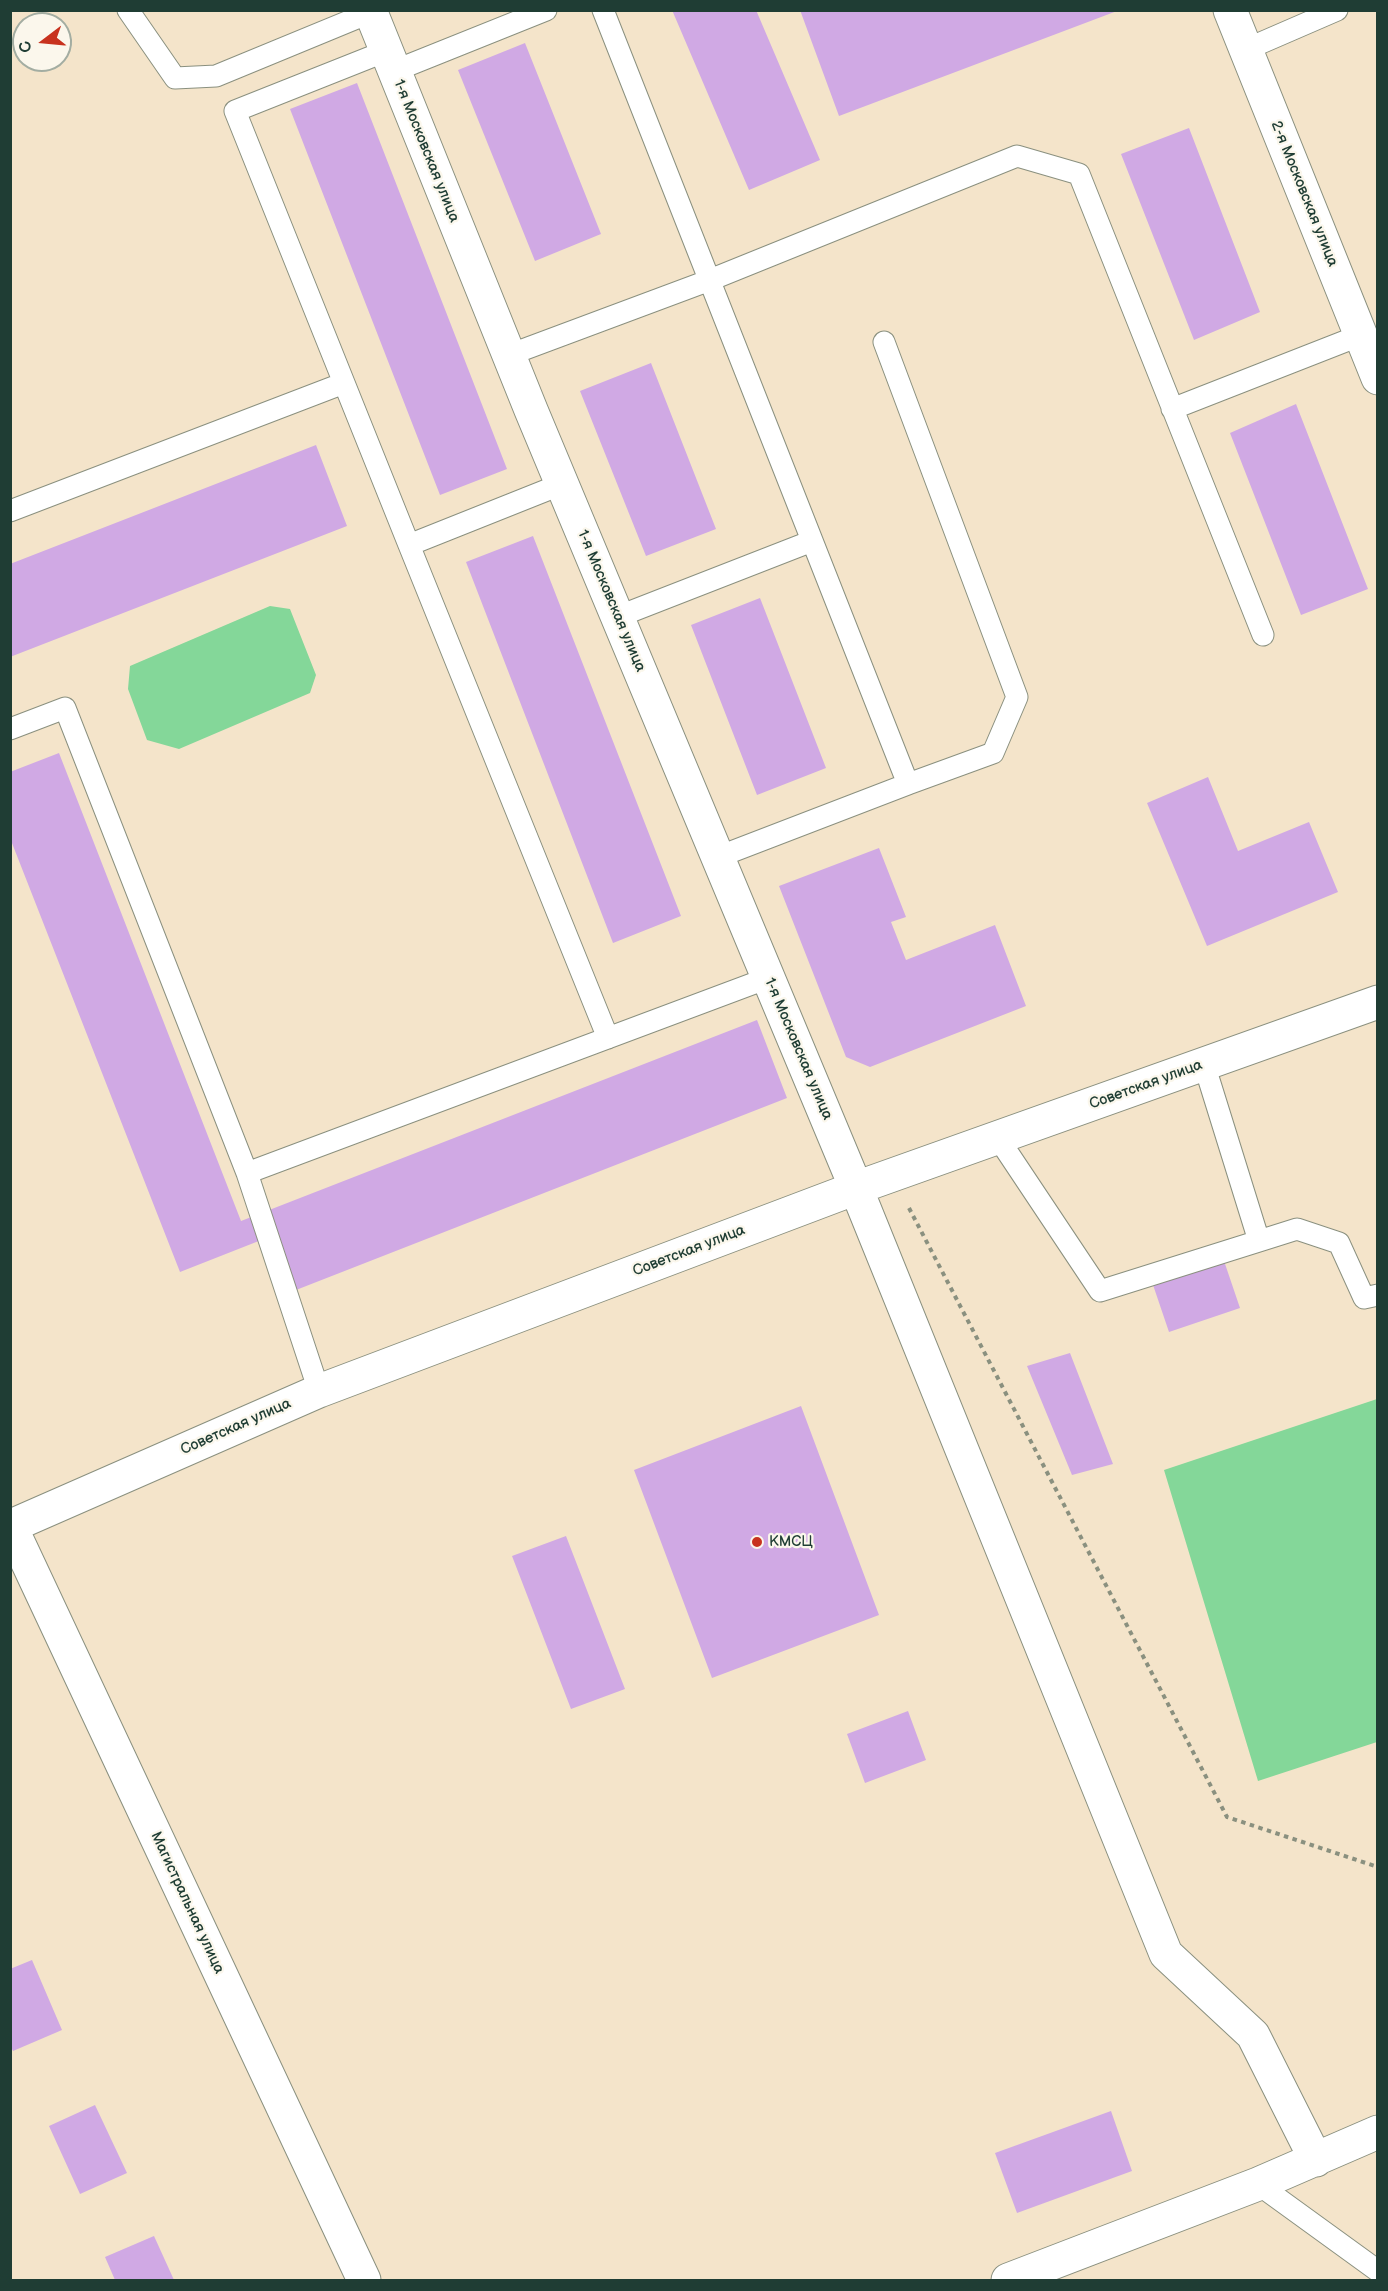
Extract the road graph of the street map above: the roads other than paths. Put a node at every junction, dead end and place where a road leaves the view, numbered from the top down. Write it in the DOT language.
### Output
graph roads {
  1 [pos="128,10"];
  2 [pos="546,10"];
  3 [pos="603,10"];
  4 [pos="1230,10"];
  5 [pos="1337,10"];
  6 [pos="372,11"];
  7 [pos="1247,49"];
  8 [pos="390,61"];
  9 [pos="710,280"];
  10 [pos="1361,335"];
  11 [pos="884,342"];
  12 [pos="509,355"];
  13 [pos="1377,378"];
  14 [pos="344,383"];
  15 [pos="1172,409"];
  16 [pos="562,484"];
  17 [pos="10,511"];
  18 [pos="813,541"];
  19 [pos="409,545"];
  20 [pos="618,617"];
  21 [pos="1263,636"];
  22 [pos="10,729"];
  23 [pos="908,784"];
  24 [pos="718,857"];
  25 [pos="768,978"];
  26 [pos="1377,1002"];
  27 [pos="608,1038"];
  28 [pos="1204,1064"];
  29 [pos="998,1138"];
  30 [pos="247,1173"];
  31 [pos="856,1188"];
  32 [pos="1259,1240"];
  33 [pos="1377,1294"];
  34 [pos="319,1391"];
  35 [pos="11,1525"];
  36 [pos="1377,2132"];
  37 [pos="1316,2160"];
  38 [pos="1258,2184"];
  39 [pos="1377,2271"];
  40 [pos="364,2280"];
  41 [pos="1008,2280"];
  1 -- 6 [label="lane"];
  2 -- 8 [label="lane"];
  3 -- 9 [label="lane"];
  4 -- 7 [label="street, 2-я Московская улица"];
  5 -- 7 [label="lane"];
  6 -- 8 [label="street, 1-я Московская улица"];
  7 -- 10 [label="street, 2-я Московская улица"];
  8 -- 12 [label="street, 1-я Московская улица"];
  8 -- 14 [label="lane"];
  9 -- 12 [label="lane"];
  9 -- 15 [label="lane"];
  9 -- 18 [label="lane"];
  10 -- 13 [label="street, 2-я Московская улица"];
  10 -- 15 [label="lane"];
  11 -- 23 [label="lane"];
  12 -- 16 [label="street, 1-я Московская улица"];
  14 -- 17 [label="lane"];
  14 -- 19 [label="lane"];
  15 -- 21 [label="lane"];
  16 -- 19 [label="lane"];
  16 -- 20 [label="street, 1-я Московская улица"];
  18 -- 20 [label="lane"];
  18 -- 23 [label="lane"];
  19 -- 27 [label="lane"];
  20 -- 24 [label="street, 1-я Московская улица"];
  22 -- 30 [label="lane"];
  23 -- 24 [label="lane"];
  24 -- 25 [label="street, 1-я Московская улица"];
  25 -- 27 [label="lane"];
  25 -- 31 [label="street, 1-я Московская улица"];
  26 -- 28 [label="street, Советская улица"];
  27 -- 30 [label="lane"];
  28 -- 29 [label="street, Советская улица"];
  28 -- 32 [label="lane"];
  29 -- 31 [label="street, Советская улица"];
  29 -- 32 [label="lane"];
  30 -- 34 [label="lane"];
  31 -- 34 [label="street, Советская улица"];
  31 -- 37 [label="street, 1-я Московская улица"];
  32 -- 33 [label="lane"];
  34 -- 35 [label="street, Советская улица"];
  35 -- 40 [label="street, Магистральная улица"];
  36 -- 37 [label="street"];
  37 -- 38 [label="street"];
  38 -- 39 [label="lane"];
  38 -- 41 [label="street"];
}
